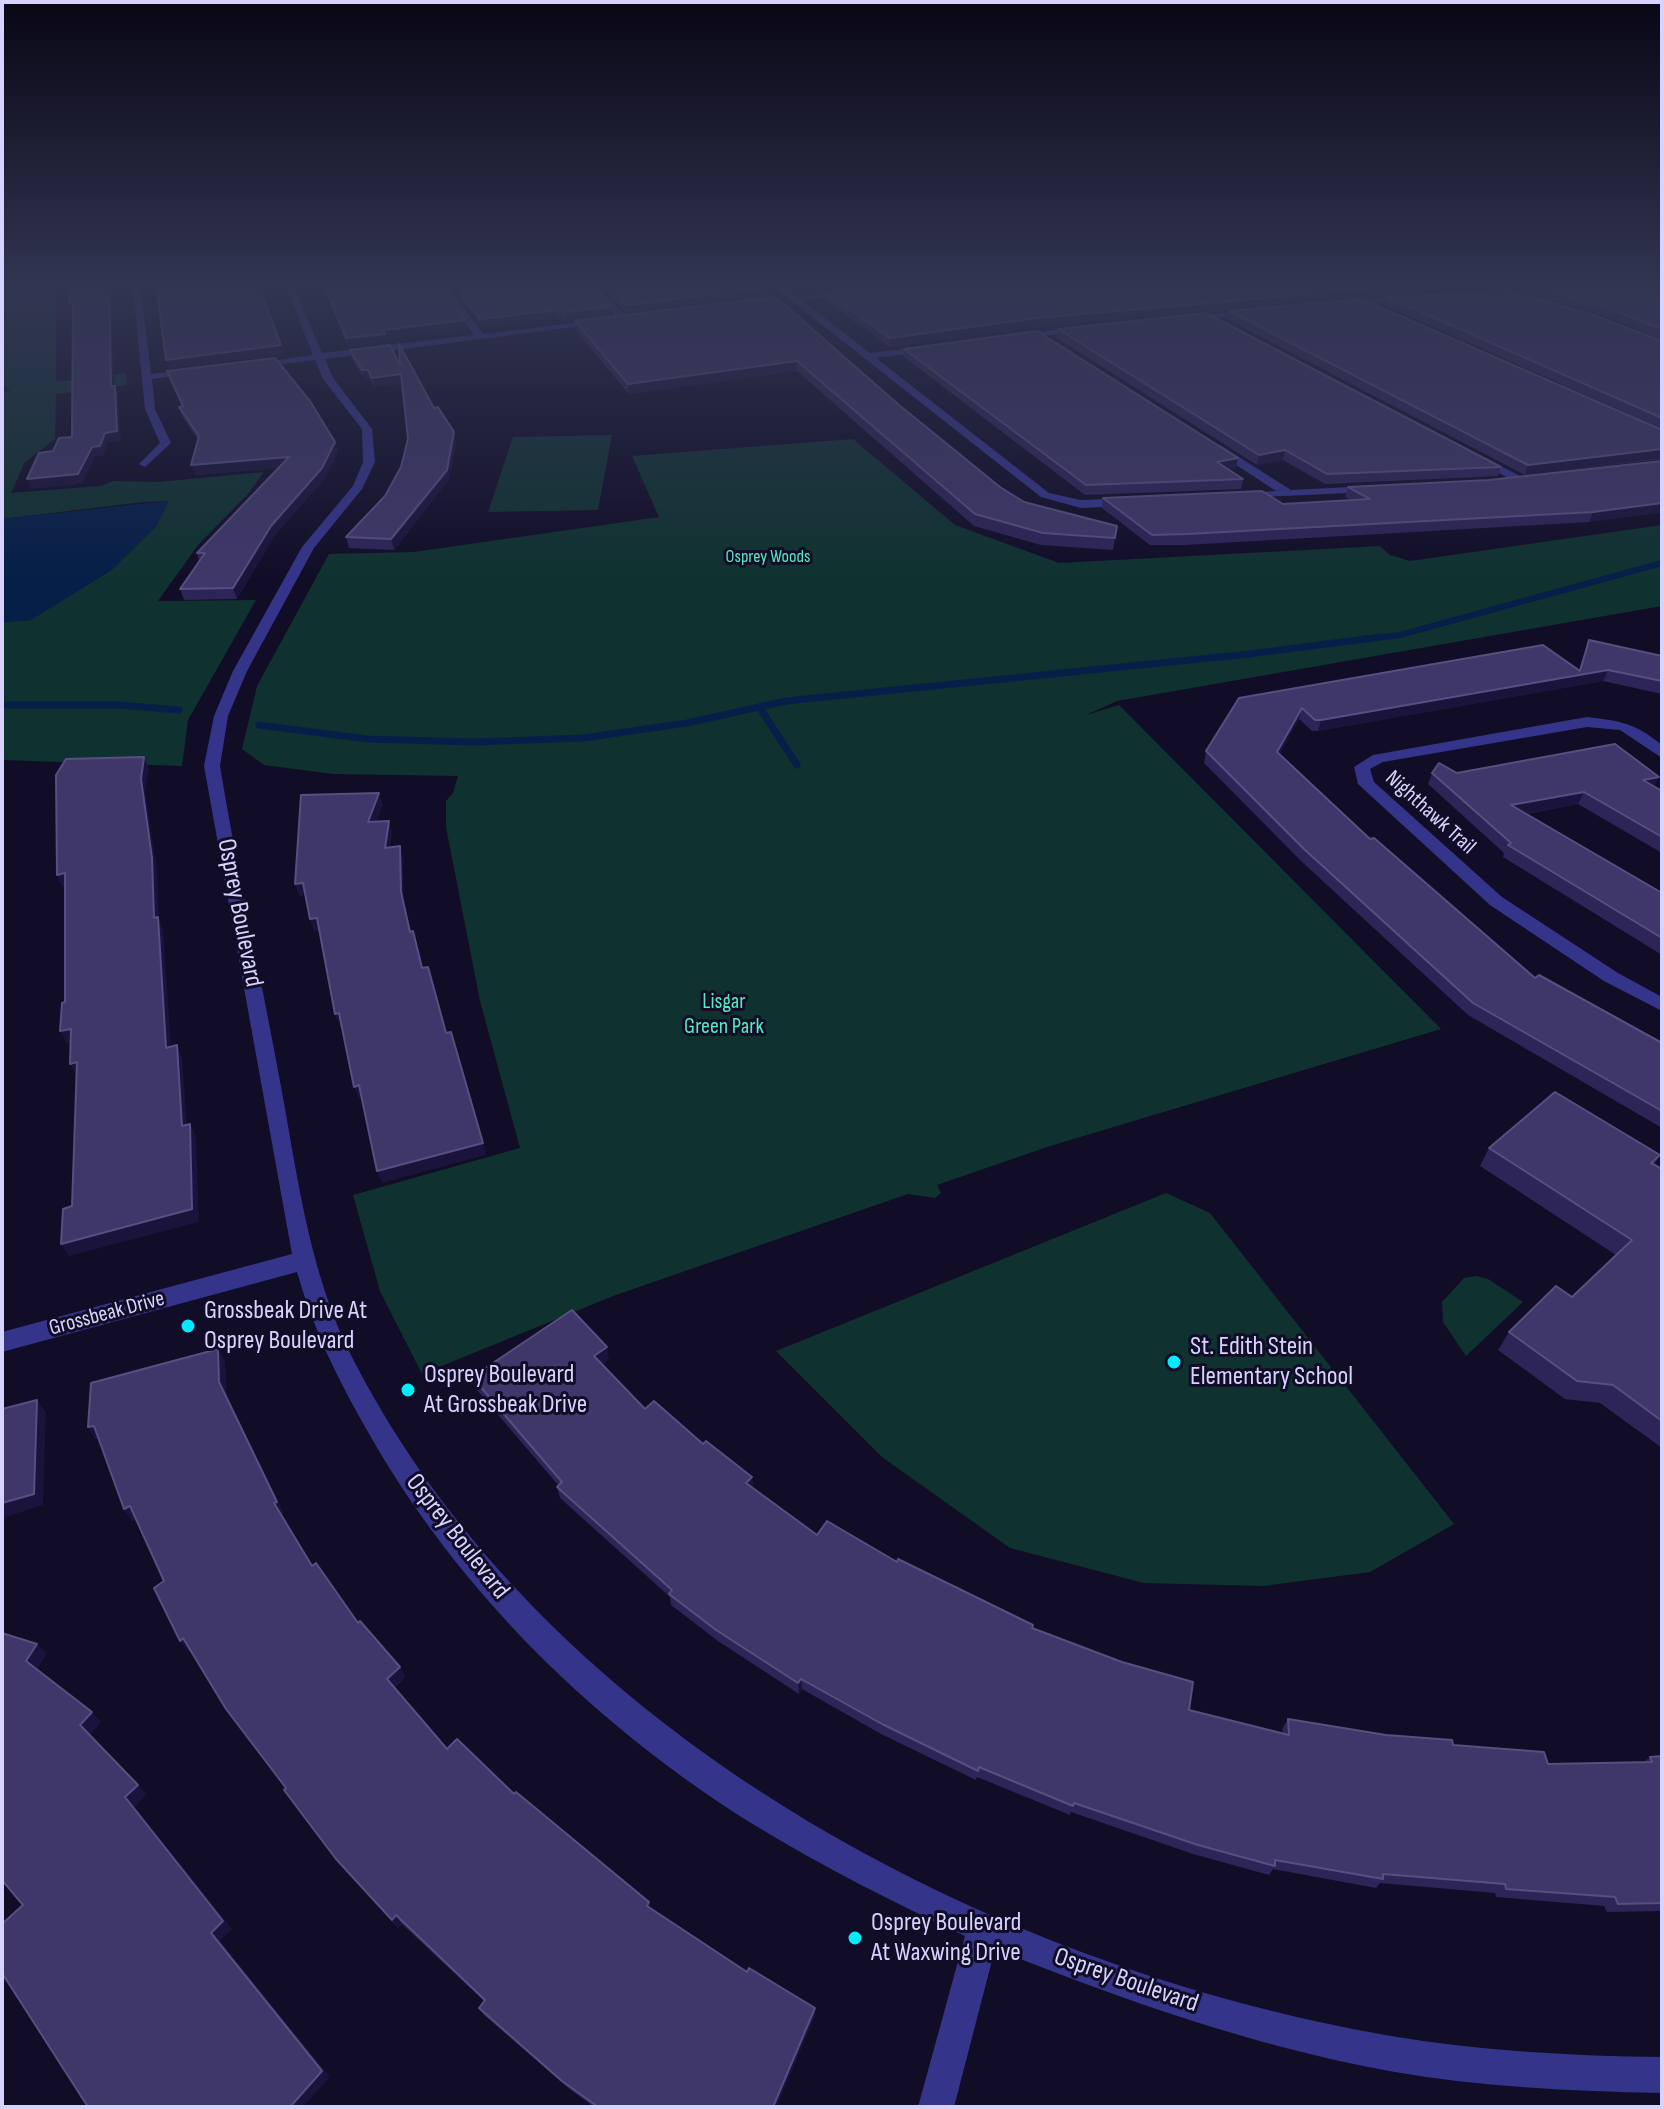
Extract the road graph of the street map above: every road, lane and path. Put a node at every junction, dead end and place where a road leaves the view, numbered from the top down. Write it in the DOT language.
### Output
graph roads {
  1 [pos="148,387"];
  2 [pos="333,387"];
  3 [pos="909,387"];
  4 [pos="1206,441"];
  5 [pos="1463,450"];
  6 [pos="145,464"];
  7 [pos="1536,480"];
  8 [pos="1522,481"];
  9 [pos="1501,483"];
  10 [pos="1381,489"];
  11 [pos="1288,493"];
  12 [pos="1228,497"];
  13 [pos="1138,502"];
  14 [pos="1662,753"];
  15 [pos="1662,1005"];
  16 [pos="305,1260"];
  17 [pos="2,1342"];
  18 [pos="983,1930"];
  19 [pos="1662,2075"];
  20 [pos="936,2107"];
  1 -- 6 [label="street"];
  2 -- 16 [label="street, Osprey Boulevard"];
  3 -- 13 [label="street"];
  4 -- 11 [label="street"];
  5 -- 8 [label="street"];
  7 -- 8 [label="street"];
  8 -- 9 [label="street"];
  10 -- 11 [label="street"];
  11 -- 12 [label="street"];
  14 -- 15 [label="street, Nighthawk Trail"];
  16 -- 17 [label="street, Grossbeak Drive"];
  16 -- 18 [label="street, Osprey Boulevard"];
  18 -- 19 [label="street, Osprey Boulevard"];
  18 -- 20 [label="street"];
}
